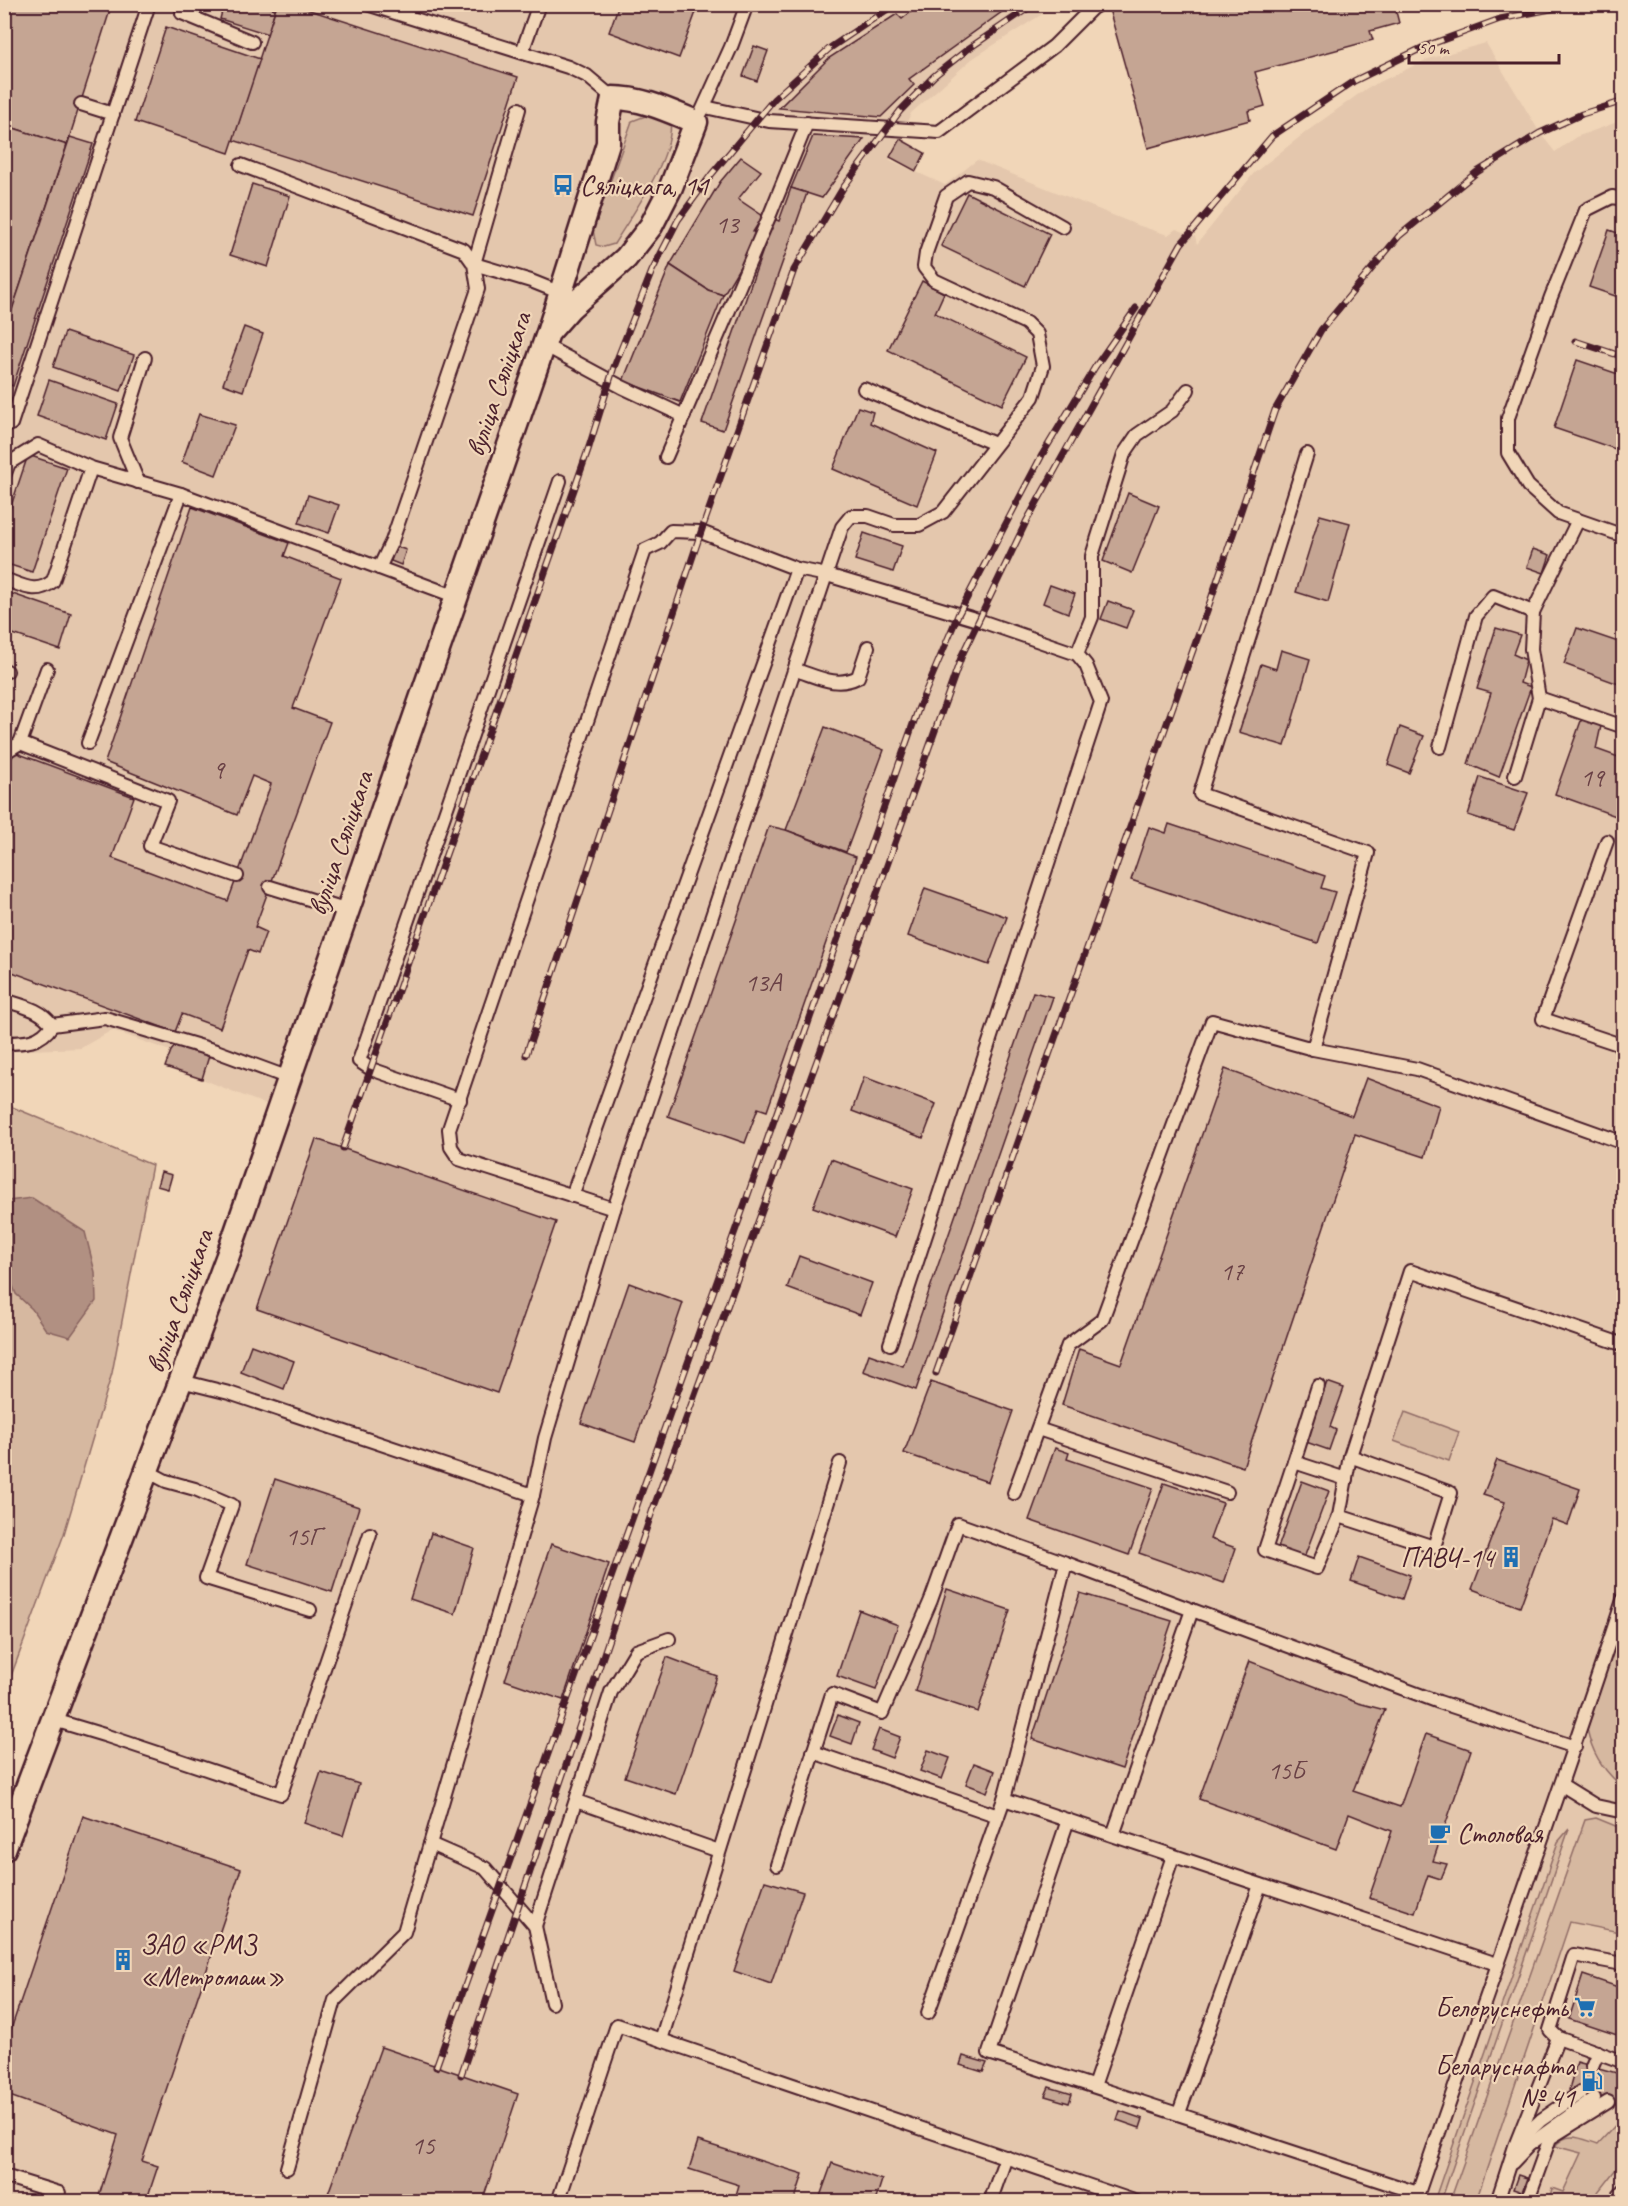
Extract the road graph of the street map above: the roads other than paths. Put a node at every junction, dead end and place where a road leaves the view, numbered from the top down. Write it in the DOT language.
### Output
graph roads {
  1 [pos="149,4"];
  2 [pos="184,4"];
  3 [pos="367,4"];
  4 [pos="538,4"];
  5 [pos="747,4"];
  6 [pos="1099,4"];
  7 [pos="252,42"];
  8 [pos="522,52"];
  9 [pos="613,98"];
  10 [pos="81,104"];
  11 [pos="519,109"];
  12 [pos="113,114"];
  13 [pos="701,115"];
  14 [pos="807,123"];
  15 [pos="240,165"];
  16 [pos="1623,199"];
  17 [pos="1063,227"];
  18 [pos="474,264"];
  19 [pos="561,293"];
  20 [pos="546,339"];
  21 [pos="145,358"];
  22 [pos="864,389"];
  23 [pos="1188,390"];
  24 [pos="684,416"];
  25 [pos="4,426"];
  26 [pos="995,444"];
  27 [pos="1307,454"];
  28 [pos="666,457"];
  29 [pos="7,462"];
  30 [pos="91,468"];
  31 [pos="4,476"];
  32 [pos="560,481"];
  33 [pos="138,482"];
  34 [pos="181,494"];
  35 [pos="1578,520"];
  36 [pos="1623,536"];
  37 [pos="379,568"];
  38 [pos="797,568"];
  39 [pos="827,575"];
  40 [pos="4,579"];
  41 [pos="457,597"];
  42 [pos="1533,612"];
  43 [pos="868,647"];
  44 [pos="1077,654"];
  45 [pos="46,669"];
  46 [pos="796,670"];
  47 [pos="1539,698"];
  48 [pos="1623,727"];
  49 [pos="20,743"];
  50 [pos="88,743"];
  51 [pos="1440,747"];
  52 [pos="4,753"];
  53 [pos="1515,776"];
  54 [pos="1607,841"];
  55 [pos="237,876"];
  56 [pos="270,886"];
  57 [pos="348,911"];
  58 [pos="4,1000"];
  59 [pos="52,1025"];
  60 [pos="4,1043"];
  61 [pos="1623,1046"];
  62 [pos="1313,1049"];
  63 [pos="289,1078"];
  64 [pos="460,1100"];
  65 [pos="1623,1143"];
  66 [pos="572,1196"];
  67 [pos="614,1209"];
  68 [pos="890,1344"];
  69 [pos="1623,1346"];
  70 [pos="181,1381"];
  71 [pos="1318,1386"];
  72 [pos="1038,1429"];
  73 [pos="1350,1456"];
  74 [pos="1294,1462"];
  75 [pos="840,1463"];
  76 [pos="147,1471"];
  77 [pos="1346,1479"];
  78 [pos="1227,1492"];
  79 [pos="1014,1493"];
  80 [pos="533,1495"];
  81 [pos="1339,1516"];
  82 [pos="370,1534"];
  83 [pos="1066,1563"];
  84 [pos="1623,1598"];
  85 [pos="310,1610"];
  86 [pos="1192,1610"];
  87 [pos="669,1639"];
  88 [pos="54,1720"];
  89 [pos="1575,1747"];
  90 [pos="813,1752"];
  91 [pos="1562,1785"];
  92 [pos="1004,1799"];
  93 [pos="576,1802"];
  94 [pos="1623,1810"];
  95 [pos="998,1816"];
  96 [pos="1068,1820"];
  97 [pos="1113,1835"];
  98 [pos="430,1844"];
  99 [pos="4,1849"];
  100 [pos="719,1851"];
  101 [pos="1173,1856"];
  102 [pos="777,1865"];
  103 [pos="1260,1885"];
  104 [pos="535,1926"];
  105 [pos="1623,1960"];
  106 [pos="1497,1964"];
  107 [pos="552,2003"];
  108 [pos="928,2013"];
  109 [pos="1558,2038"];
  110 [pos="661,2040"];
  111 [pos="1598,2052"];
  112 [pos="1592,2066"];
  113 [pos="1620,2066"];
  114 [pos="1607,2070"];
  115 [pos="1094,2086"];
  116 [pos="1580,2093"];
  117 [pos="1594,2098"];
  118 [pos="1608,2102"];
  119 [pos="1179,2113"];
  120 [pos="1516,2144"];
  121 [pos="1006,2157"];
  122 [pos="287,2168"];
  123 [pos="1508,2169"];
  124 [pos="4,2176"];
  125 [pos="1623,2190"];
  126 [pos="59,2193"];
  127 [pos="1417,2197"];
  128 [pos="558,2202"];
  129 [pos="990,2202"];
  130 [pos="1137,2202"];
  131 [pos="1497,2202"];
  132 [pos="1527,2202"];
  133 [pos="1614,2202"];
  1 -- 12 [label="lane"];
  2 -- 7 [label="lane"];
  3 -- 8 [label="lane"];
  4 -- 8 [label="lane"];
  5 -- 13 [label="lane"];
  6 -- 14 [label="lane"];
  8 -- 9 [label="lane"];
  9 -- 13 [label="street"];
  9 -- 19 [label="street, вуліца Сяліцкага"];
  10 -- 12 [label="lane"];
  11 -- 18 [label="lane"];
  12 -- 25 [label="lane"];
  13 -- 14 [label="lane"];
  13 -- 20 [label="street"];
  14 -- 24 [label="lane"];
  15 -- 18 [label="lane"];
  16 -- 35 [label="lane"];
  17 -- 26 [label="lane"];
  18 -- 19 [label="lane"];
  18 -- 37 [label="lane"];
  19 -- 20 [label="street, вуліца Сяліцкага"];
  20 -- 24 [label="lane"];
  20 -- 41 [label="street, вуліца Сяліцкага"];
  21 -- 33 [label="lane"];
  22 -- 26 [label="lane"];
  23 -- 44 [label="lane"];
  24 -- 28 [label="lane"];
  26 -- 39 [label="lane"];
  27 -- 62 [label="lane"];
  29 -- 30 [label="lane"];
  29 -- 31 [label="lane"];
  30 -- 33 [label="lane"];
  30 -- 40 [label="lane"];
  32 -- 64 [label="lane"];
  33 -- 34 [label="lane"];
  34 -- 37 [label="lane"];
  34 -- 50 [label="lane"];
  35 -- 36 [label="lane"];
  35 -- 42 [label="lane"];
  37 -- 41 [label="lane"];
  38 -- 39 [label="lane"];
  38 -- 64 [label="lane"];
  38 -- 66 [label="lane"];
  39 -- 44 [label="lane"];
  39 -- 46 [label="lane"];
  41 -- 57 [label="street, вуліца Сяліцкага"];
  42 -- 47 [label="lane"];
  42 -- 51 [label="lane"];
  43 -- 46 [label="lane"];
  44 -- 68 [label="lane"];
  45 -- 49 [label="lane"];
  46 -- 67 [label="lane"];
  47 -- 48 [label="lane"];
  47 -- 53 [label="lane"];
  49 -- 52 [label="lane"];
  49 -- 55 [label="lane"];
  54 -- 61 [label="lane"];
  56 -- 57 [label="lane"];
  57 -- 63 [label="street, вуліца Сяліцкага"];
  58 -- 59 [label="lane"];
  59 -- 60 [label="lane"];
  59 -- 63 [label="lane"];
  62 -- 65 [label="lane"];
  62 -- 72 [label="lane"];
  63 -- 70 [label="street, вуліца Сяліцкага"];
  64 -- 66 [label="lane"];
  66 -- 67 [label="lane"];
  67 -- 80 [label="lane"];
  69 -- 73 [label="lane"];
  70 -- 76 [label="street, вуліца Сяліцкага"];
  70 -- 80 [label="lane"];
  71 -- 74 [label="lane"];
  72 -- 78 [label="lane"];
  72 -- 79 [label="lane"];
  73 -- 77 [label="lane"];
  73 -- 81 [label="lane"];
  74 -- 77 [label="lane"];
  74 -- 81 [label="lane"];
  75 -- 100 [label="lane"];
  76 -- 85 [label="lane"];
  76 -- 88 [label="street, вуліца Сяліцкага"];
  77 -- 81 [label="lane"];
  80 -- 98 [label="lane"];
  82 -- 88 [label="lane"];
  83 -- 86 [label="lane"];
  83 -- 90 [label="lane"];
  83 -- 92 [label="lane"];
  84 -- 89 [label="lane"];
  86 -- 89 [label="lane"];
  86 -- 97 [label="lane"];
  87 -- 93 [label="lane"];
  88 -- 99 [label="street, вуліца Сяліцкага"];
  89 -- 91 [label="lane"];
  90 -- 95 [label="lane"];
  90 -- 102 [label="lane"];
  91 -- 94 [label="lane"];
  91 -- 106 [label="lane"];
  92 -- 95 [label="lane"];
  92 -- 96 [label="lane"];
  93 -- 100 [label="lane"];
  93 -- 104 [label="lane"];
  95 -- 108 [label="lane"];
  96 -- 97 [label="lane"];
  96 -- 115 [label="lane"];
  97 -- 101 [label="lane"];
  98 -- 104 [label="lane"];
  98 -- 122 [label="lane"];
  100 -- 110 [label="lane"];
  101 -- 103 [label="lane"];
  101 -- 115 [label="lane"];
  103 -- 106 [label="lane"];
  103 -- 119 [label="lane"];
  104 -- 107 [label="lane"];
  105 -- 109 [label="lane"];
  106 -- 127 [label="lane"];
  109 -- 111 [label="lane"];
  109 -- 120 [label="lane"];
  110 -- 121 [label="lane"];
  110 -- 128 [label="lane"];
  111 -- 112 [label="lane"];
  111 -- 113 [label="lane"];
  113 -- 114 [label="lane"];
  115 -- 119 [label="lane"];
  116 -- 120 [label="lane"];
  117 -- 123 [label="lane"];
  118 -- 132 [label="lane"];
  119 -- 127 [label="lane"];
  120 -- 123 [label="lane"];
  121 -- 129 [label="lane"];
  121 -- 130 [label="lane"];
  123 -- 131 [label="lane"];
  124 -- 126 [label="lane"];
  125 -- 133 [label="lane"];
}
